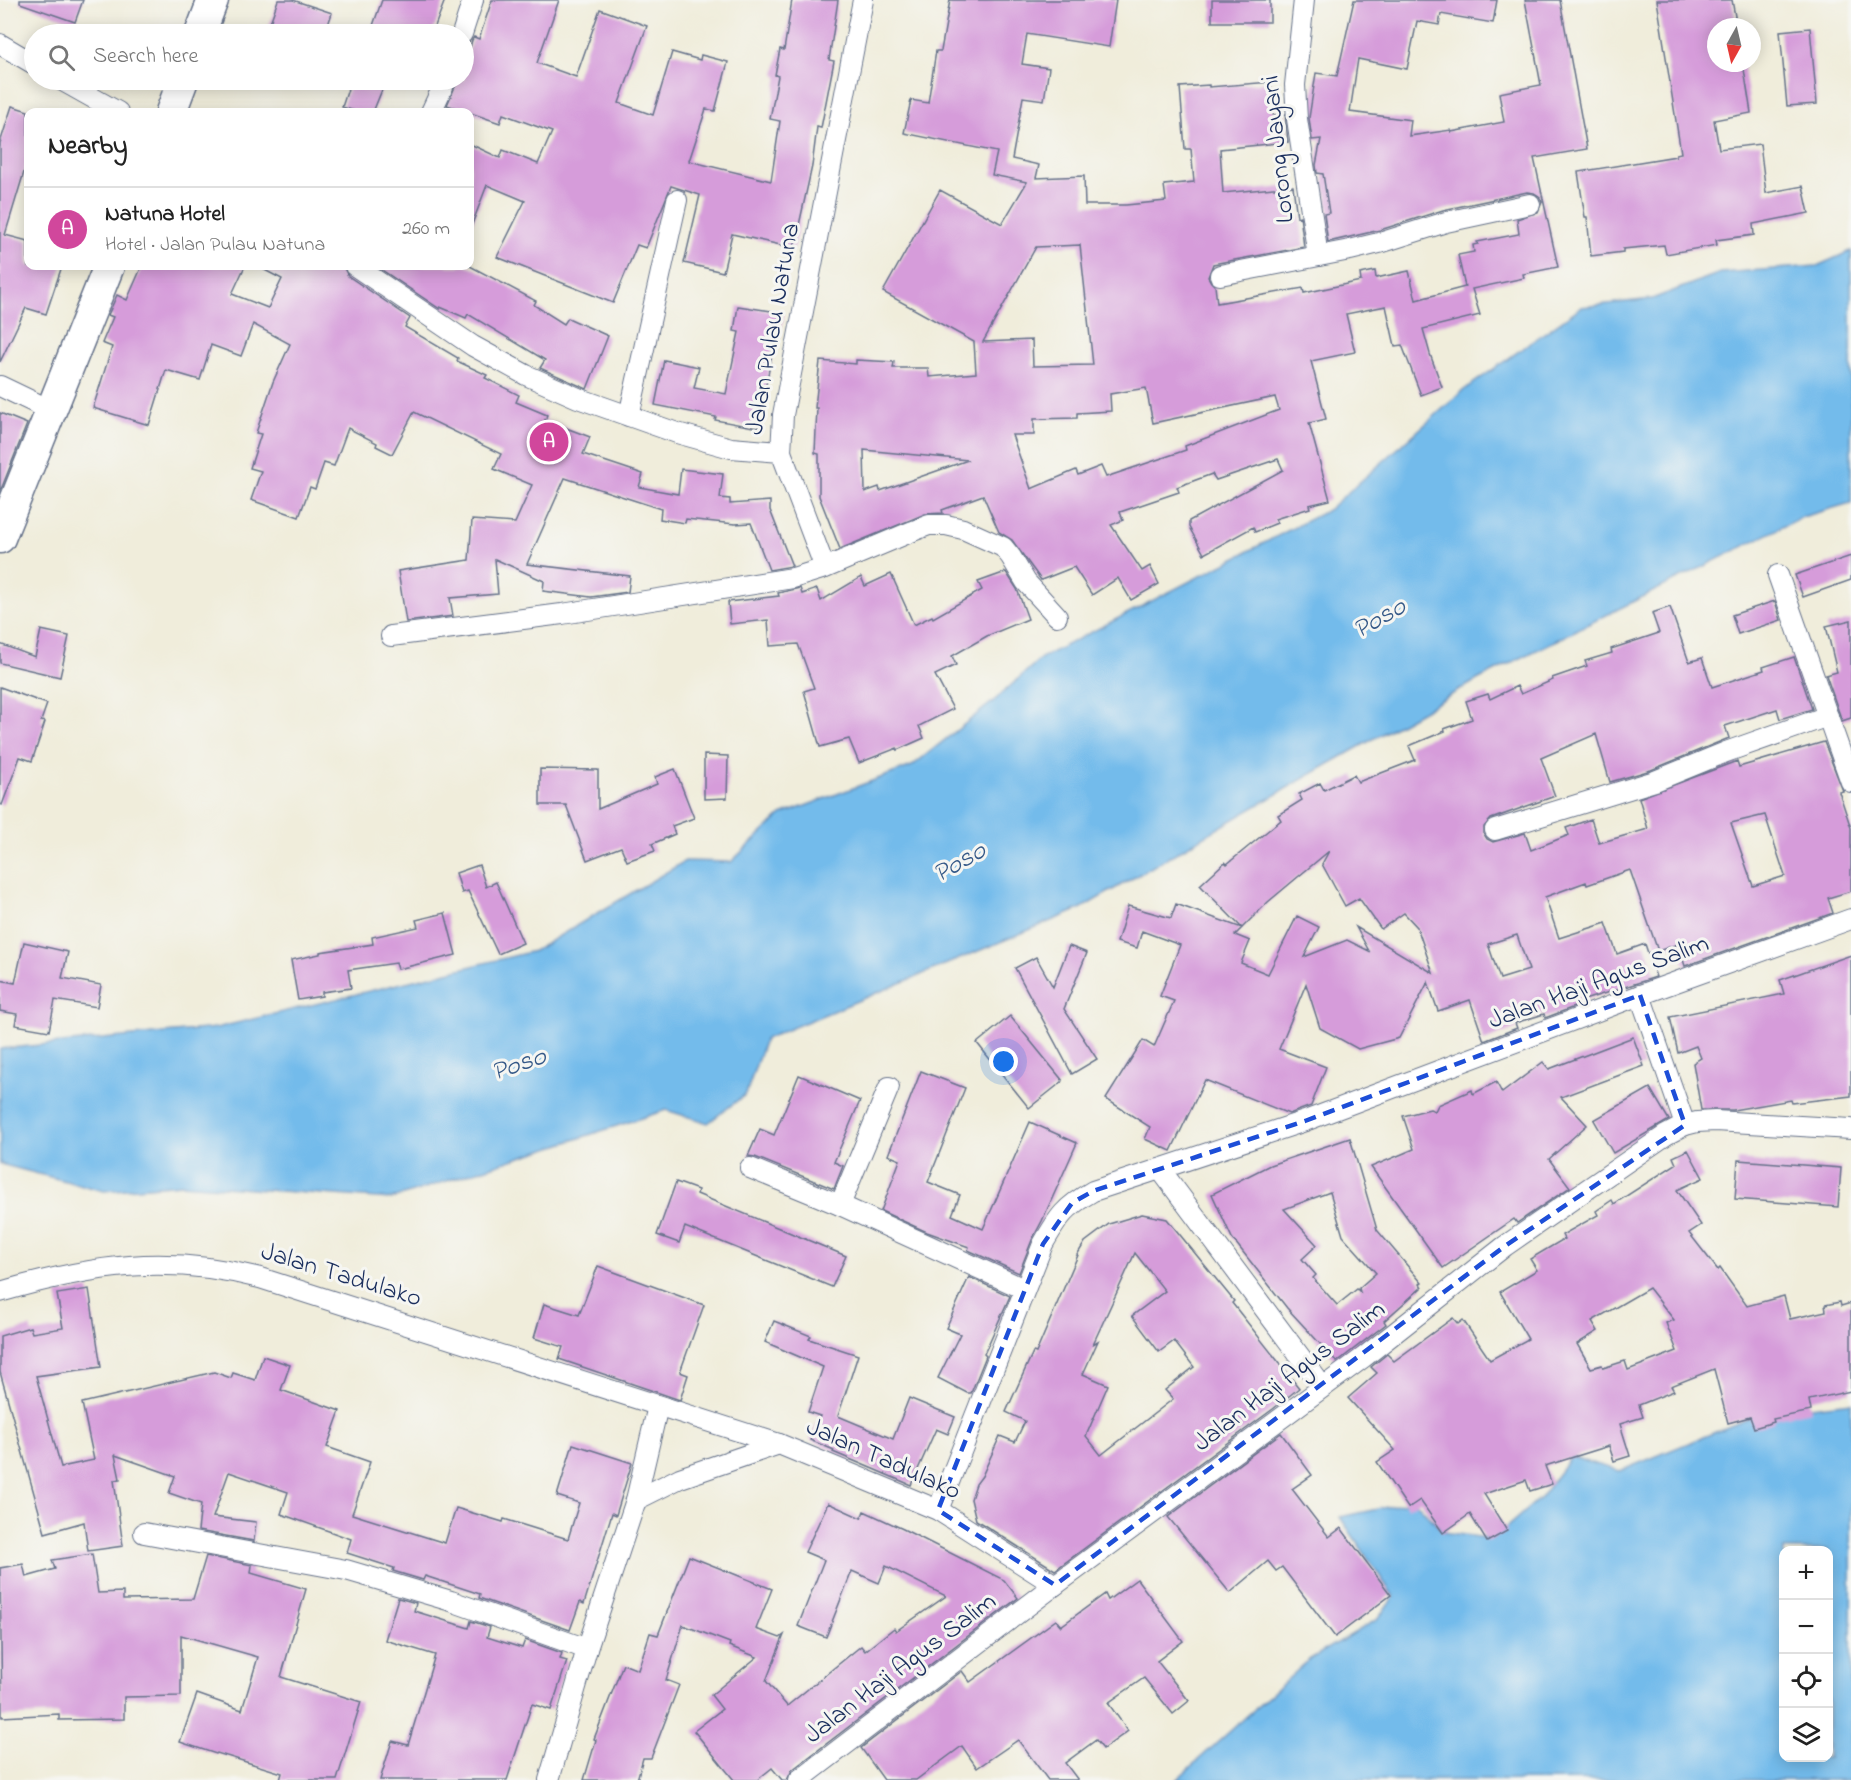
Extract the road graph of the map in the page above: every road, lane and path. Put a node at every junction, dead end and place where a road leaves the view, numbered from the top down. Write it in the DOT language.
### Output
graph roads {
  1 [pos="213,0"];
  2 [pos="473,0"];
  3 [pos="863,0"];
  4 [pos="1304,0"];
  5 [pos="204,24"];
  6 [pos="465,24"];
  7 [pos="0,44"];
  8 [pos="24,58"];
  9 [pos="78,90"];
  10 [pos="179,90"];
  11 [pos="441,90"];
  12 [pos="110,108"];
  13 [pos="172,108"];
  14 [pos="433,108"];
  15 [pos="677,200"];
  16 [pos="1530,204"];
  17 [pos="1318,256"];
  18 [pos="107,270"];
  19 [pos="360,270"];
  20 [pos="1220,275"];
  21 [pos="0,386"];
  22 [pos="50,410"];
  23 [pos="629,416"];
  24 [pos="781,452"];
  25 [pos="0,538"];
  26 [pos="825,568"];
  27 [pos="1778,575"];
  28 [pos="1057,616"];
  29 [pos="391,636"];
  30 [pos="1828,716"];
  31 [pos="1851,782"];
  32 [pos="1494,830"];
  33 [pos="1851,919"];
  34 [pos="1640,995"];
  35 [pos="889,1087"];
  36 [pos="1685,1125"];
  37 [pos="1851,1129"];
  38 [pos="750,1168"];
  39 [pos="1160,1170"];
  40 [pos="840,1205"];
  41 [pos="1024,1289"];
  42 [pos="0,1292"];
  43 [pos="1322,1386"];
  44 [pos="658,1406"];
  45 [pos="779,1444"];
  46 [pos="636,1500"];
  47 [pos="938,1510"];
  48 [pos="144,1533"];
  49 [pos="1054,1586"];
  50 [pos="588,1649"];
  51 [pos="549,1780"];
  52 [pos="799,1780"];
  1 -- 5 [label="highway"];
  2 -- 6 [label="street"];
  3 -- 24 [label="street, Jalan Pulau Natuna"];
  4 -- 17 [label="street, Lorong Jayani"];
  7 -- 8 [label="street"];
  9 -- 12 [label="street"];
  10 -- 13 [label="highway"];
  11 -- 14 [label="street"];
  15 -- 23 [label="street"];
  16 -- 17 [label="street, Lorong Jayani"];
  17 -- 20 [label="street, Lorong Jayani"];
  18 -- 22 [label="highway"];
  19 -- 23 [label="street, Jalan Pulau Natuna"];
  21 -- 22 [label="street"];
  22 -- 25 [label="highway"];
  23 -- 24 [label="street, Jalan Pulau Natuna"];
  24 -- 26 [label="street"];
  26 -- 28 [label="street"];
  26 -- 29 [label="street"];
  27 -- 30 [label="street"];
  30 -- 31 [label="street"];
  30 -- 32 [label="street"];
  33 -- 34 [label="street, Jalan Haji Agus Salim"];
  34 -- 36 [label="street"];
  34 -- 39 [label="street, Jalan Haji Agus Salim"];
  35 -- 40 [label="street"];
  36 -- 37 [label="street, Jalan Haji Agus Salim"];
  36 -- 43 [label="street, Jalan Haji Agus Salim"];
  38 -- 40 [label="street"];
  39 -- 41 [label="street, Jalan Haji Agus Salim"];
  39 -- 43 [label="street"];
  40 -- 41 [label="street"];
  41 -- 47 [label="street, Jalan Haji Agus Salim"];
  42 -- 44 [label="street, Jalan Tadulako"];
  43 -- 49 [label="street, Jalan Haji Agus Salim"];
  44 -- 45 [label="street, Jalan Tadulako"];
  44 -- 46 [label="street"];
  45 -- 46 [label="street"];
  45 -- 47 [label="street, Jalan Tadulako"];
  46 -- 50 [label="street"];
  47 -- 49 [label="street, Jalan Tadulako"];
  48 -- 50 [label="street"];
  49 -- 52 [label="street, Jalan Haji Agus Salim"];
  50 -- 51 [label="street"];
}
